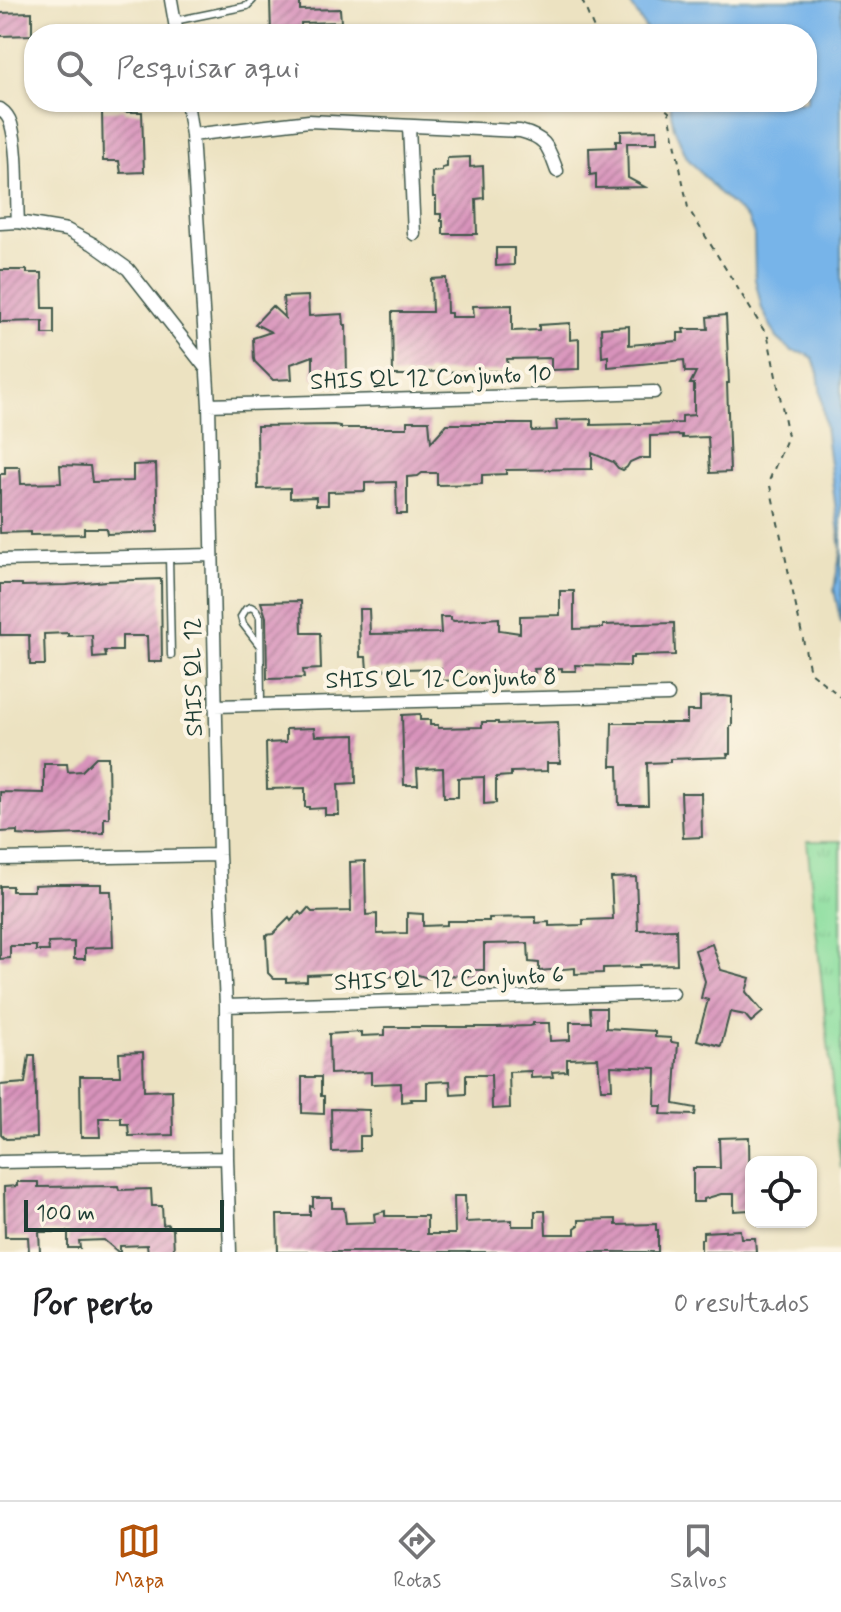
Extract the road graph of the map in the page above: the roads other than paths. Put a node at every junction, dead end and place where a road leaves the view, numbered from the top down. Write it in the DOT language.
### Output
graph roads {
  1 [pos="253,0"];
  2 [pos="171,1"];
  3 [pos="175,24"];
  4 [pos="186,24"];
  5 [pos="0,109"];
  6 [pos="189,112"];
  7 [pos="409,127"];
  8 [pos="192,135"];
  9 [pos="557,171"];
  10 [pos="18,222"];
  11 [pos="0,223"];
  12 [pos="414,234"];
  13 [pos="206,368"];
  14 [pos="654,392"];
  15 [pos="209,405"];
  16 [pos="212,555"];
  17 [pos="169,556"];
  18 [pos="0,560"];
  19 [pos="260,646"];
  20 [pos="171,655"];
  21 [pos="668,695"];
  22 [pos="261,705"];
  23 [pos="215,706"];
  24 [pos="219,855"];
  25 [pos="0,859"];
  26 [pos="673,993"];
  27 [pos="226,1006"];
  28 [pos="227,1158"];
  29 [pos="0,1162"];
  30 [pos="230,1252"];
  1 -- 4 [label="lane"];
  2 -- 3 [label="street"];
  5 -- 10 [label="street"];
  6 -- 8 [label="street, SHIS QL 12"];
  7 -- 8 [label="street"];
  7 -- 9 [label="street"];
  7 -- 12 [label="street"];
  8 -- 13 [label="street, SHIS QL 12"];
  10 -- 11 [label="street"];
  10 -- 13 [label="street"];
  13 -- 15 [label="street, SHIS QL 12"];
  14 -- 15 [label="street, SHIS QL 12 Conjunto 10"];
  15 -- 16 [label="street, SHIS QL 12"];
  16 -- 17 [label="street"];
  16 -- 23 [label="street, SHIS QL 12"];
  17 -- 18 [label="street"];
  17 -- 20 [label="lane"];
  19 -- 19 [label="lane"];
  19 -- 22 [label="lane"];
  21 -- 22 [label="street, SHIS QL 12 Conjunto 8"];
  22 -- 23 [label="street, SHIS QL 12 Conjunto 8"];
  23 -- 24 [label="street, SHIS QL 12"];
  24 -- 25 [label="street"];
  24 -- 27 [label="street, SHIS QL 12"];
  26 -- 27 [label="street, SHIS QL 12 Conjunto 6"];
  27 -- 28 [label="street, SHIS QL 12"];
  28 -- 29 [label="street"];
  28 -- 30 [label="street, SHIS QL 12"];
}
